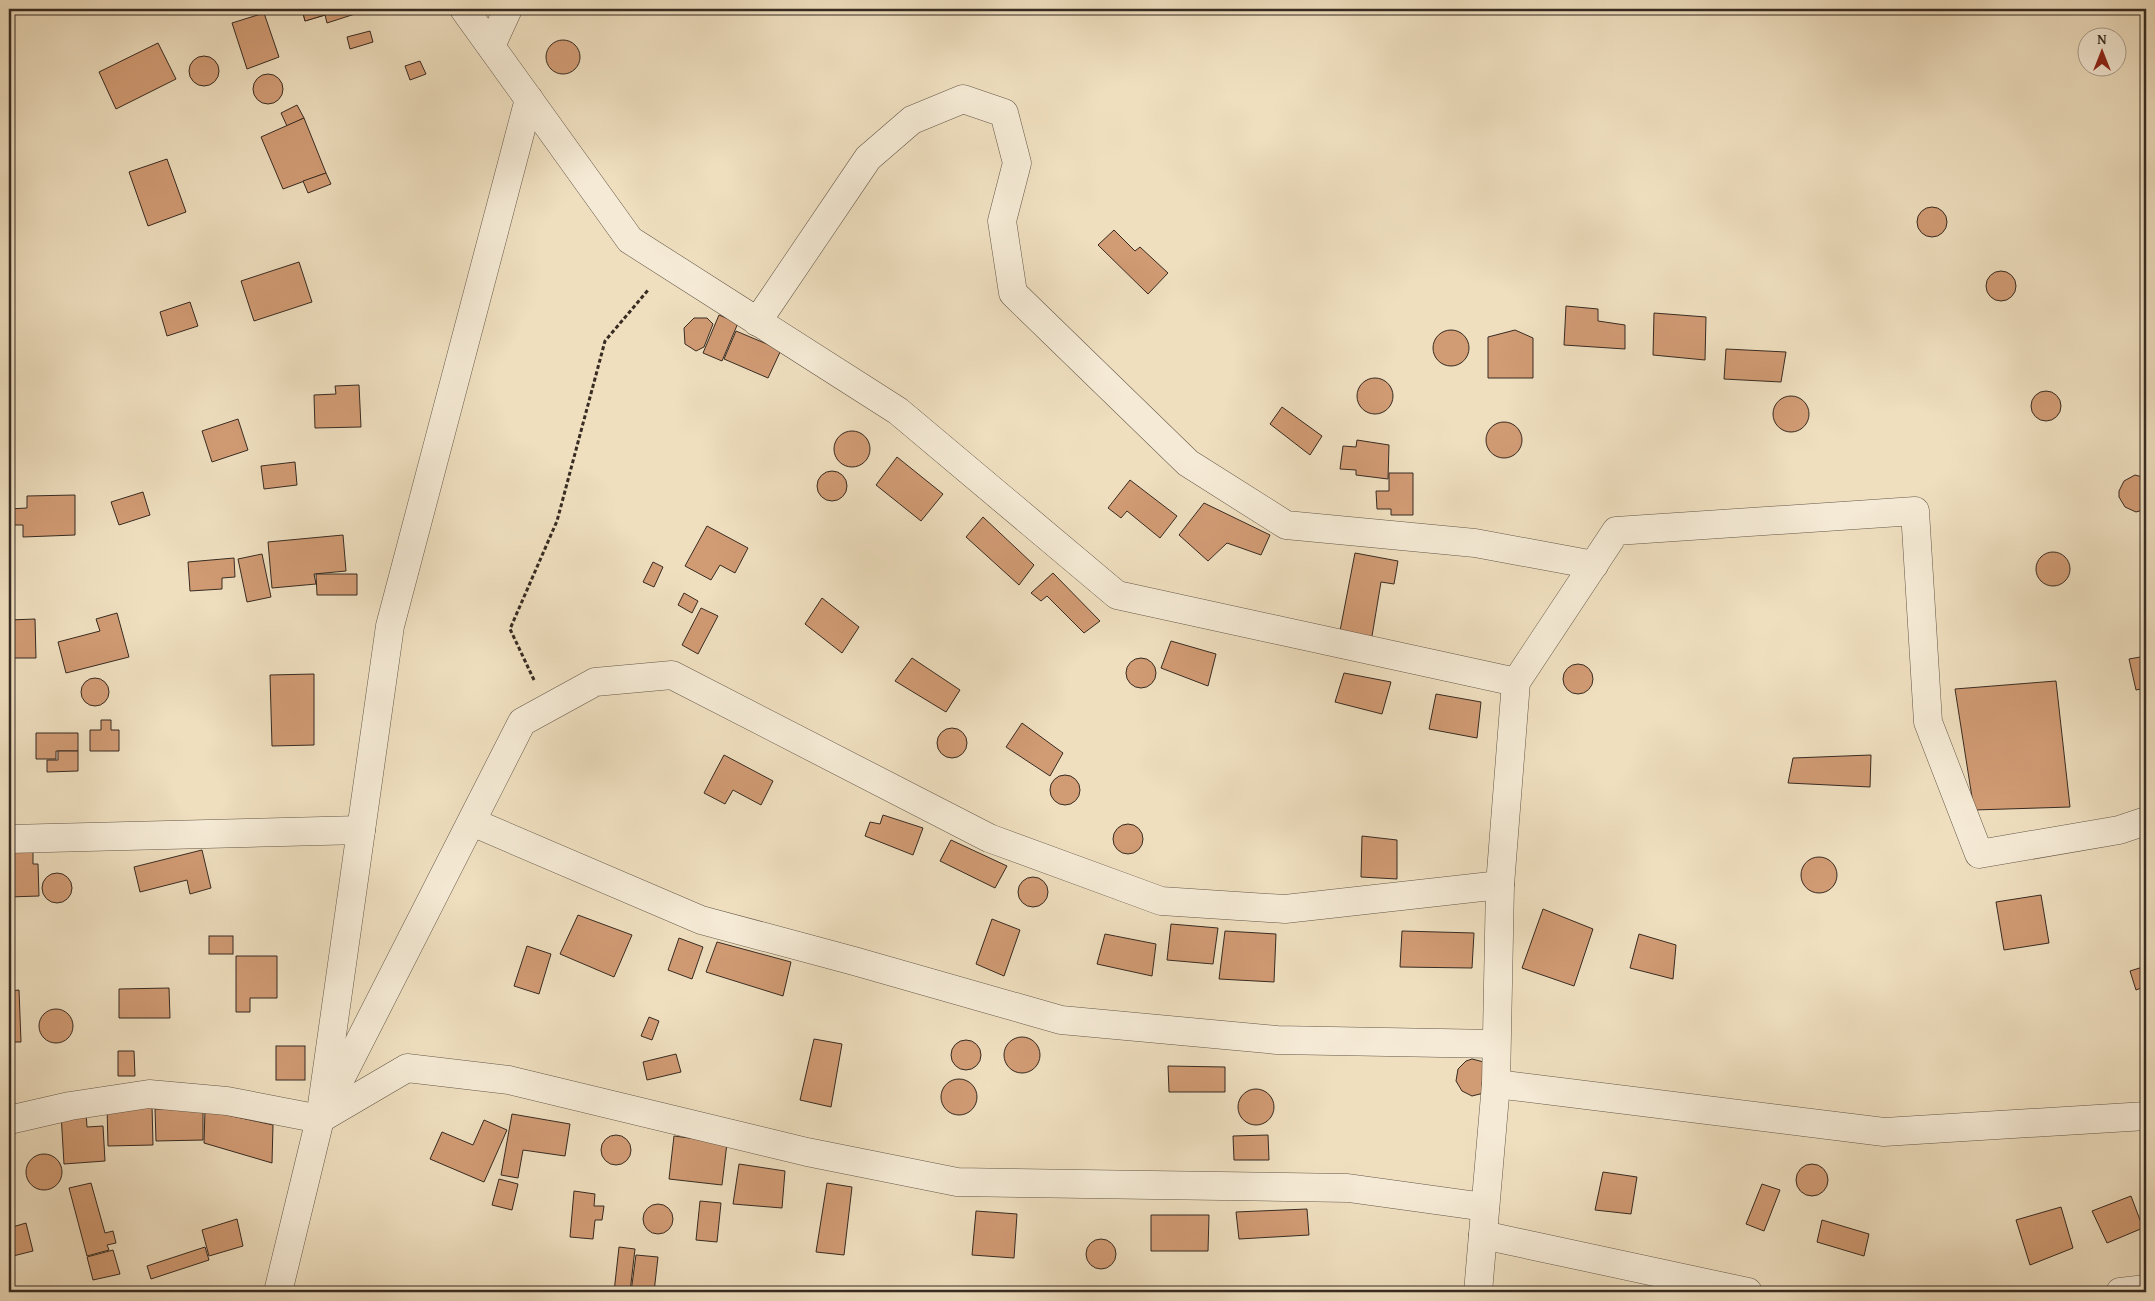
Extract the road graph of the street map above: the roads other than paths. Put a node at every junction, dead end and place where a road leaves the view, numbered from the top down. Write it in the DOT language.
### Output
graph roads {
  1 [pos="464,9"];
  2 [pos="508,9"];
  3 [pos="491,46"];
  4 [pos="529,99"];
  5 [pos="757,322"];
  6 [pos="1594,564"];
  7 [pos="1516,682"];
  8 [pos="2146,821"];
  9 [pos="472,822"];
  10 [pos="360,830"];
  11 [pos="9,839"];
  12 [pos="1500,885"];
  13 [pos="1496,1044"];
  14 [pos="1496,1084"];
  15 [pos="2146,1116"];
  16 [pos="320,1119"];
  17 [pos="9,1120"];
  18 [pos="1485,1207"];
  19 [pos="1483,1235"];
  20 [pos="2146,1288"];
  21 [pos="278,1292"];
  22 [pos="1478,1292"];
  23 [pos="1748,1292"];
  24 [pos="2120,1292"];
  1 -- 3 [label="street"];
  2 -- 3 [label="street"];
  3 -- 4 [label="street"];
  4 -- 5 [label="street"];
  4 -- 10 [label="street"];
  5 -- 6 [label="street"];
  5 -- 7 [label="street"];
  6 -- 7 [label="street"];
  6 -- 8 [label="street"];
  7 -- 12 [label="street"];
  9 -- 12 [label="street"];
  9 -- 13 [label="street"];
  9 -- 16 [label="street"];
  10 -- 11 [label="street"];
  10 -- 16 [label="street"];
  12 -- 13 [label="street"];
  13 -- 14 [label="street"];
  14 -- 15 [label="street"];
  14 -- 18 [label="street"];
  16 -- 17 [label="street"];
  16 -- 18 [label="street"];
  16 -- 21 [label="street"];
  18 -- 19 [label="street"];
  19 -- 22 [label="street"];
  19 -- 23 [label="street"];
  20 -- 24 [label="street"];
}
